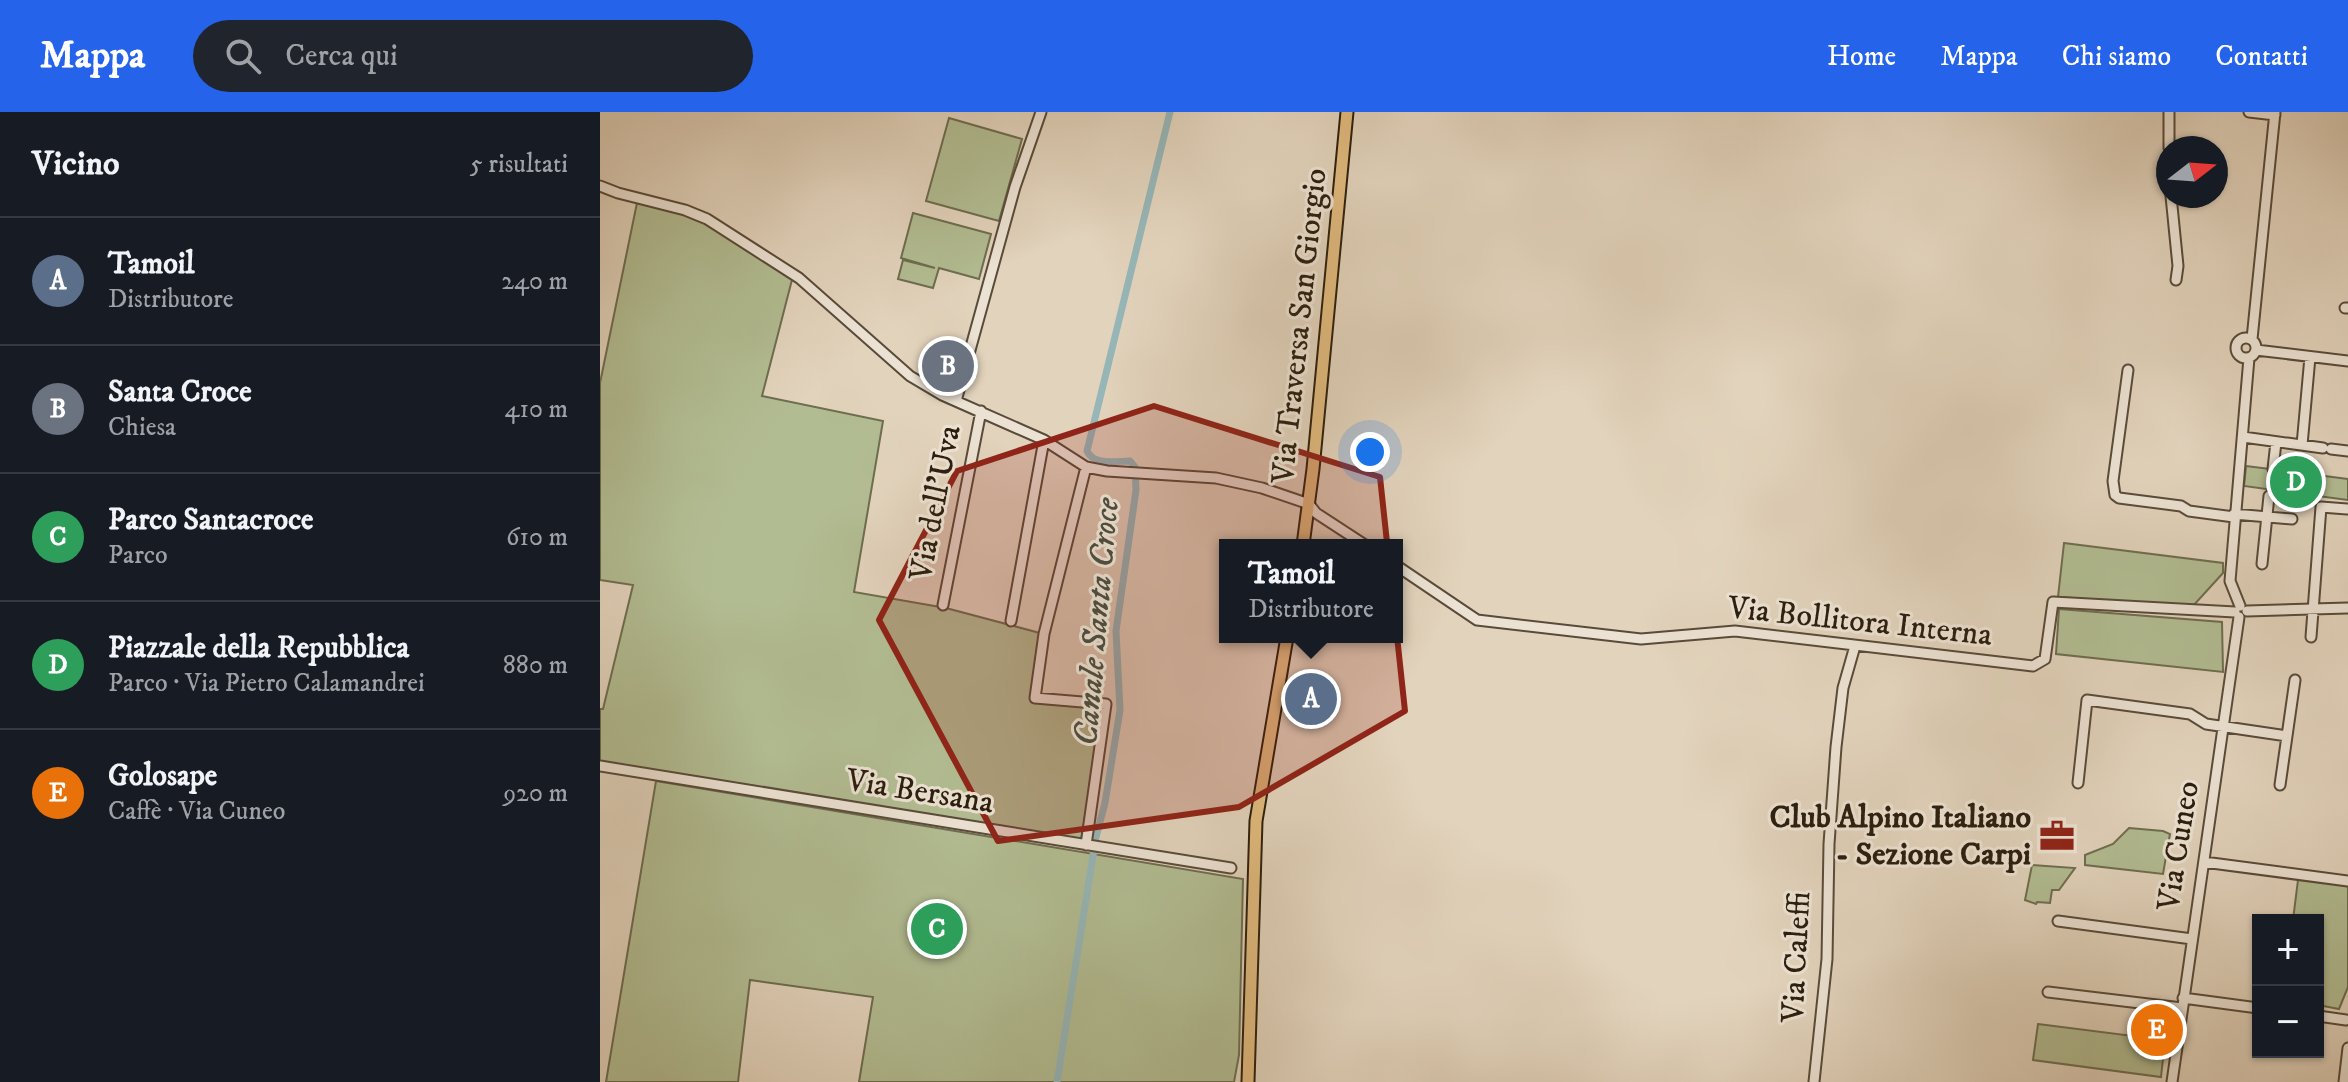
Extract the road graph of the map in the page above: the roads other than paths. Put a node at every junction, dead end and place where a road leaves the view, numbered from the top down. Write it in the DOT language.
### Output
graph roads {
  1 [pos="1041,112"];
  2 [pos="1347,112"];
  3 [pos="2169,112"];
  4 [pos="2249,112"];
  5 [pos="2275,114"];
  6 [pos="2169,136"];
  7 [pos="600,186"];
  8 [pos="2172,208"];
  9 [pos="2176,280"];
  10 [pos="2246,339"];
  11 [pos="2248,355"];
  12 [pos="2310,357"];
  13 [pos="2348,361"];
  14 [pos="2128,370"];
  15 [pos="956,401"];
  16 [pos="981,411"];
  17 [pos="2243,437"];
  18 [pos="1044,440"];
  19 [pos="2276,442"];
  20 [pos="2302,445"];
  21 [pos="2348,451"];
  22 [pos="1086,467"];
  23 [pos="2273,469"];
  24 [pos="2269,496"];
  25 [pos="1309,504"];
  26 [pos="2347,509"];
  27 [pos="2234,516"];
  28 [pos="2267,517"];
  29 [pos="2292,519"];
  30 [pos="1304,539"];
  31 [pos="1356,539"];
  32 [pos="2262,564"];
  33 [pos="1403,570"];
  34 [pos="943,605"];
  35 [pos="2348,608"];
  36 [pos="2311,609"];
  37 [pos="2240,612"];
  38 [pos="1011,621"];
  39 [pos="2311,637"];
  40 [pos="1286,643"];
  41 [pos="1855,646"];
  42 [pos="2295,680"];
  43 [pos="2224,725"];
  44 [pos="2287,736"];
  45 [pos="600,766"];
  46 [pos="2078,783"];
  47 [pos="2280,785"];
  48 [pos="1087,845"];
  49 [pos="2204,862"];
  50 [pos="1231,868"];
  51 [pos="2348,881"];
  52 [pos="2058,921"];
  53 [pos="2192,939"];
  54 [pos="2048,992"];
  55 [pos="2183,1003"];
  56 [pos="2252,1008"];
  57 [pos="2324,1017"];
  58 [pos="2347,1021"];
  59 [pos="2348,1048"];
  60 [pos="2345,1081"];
  61 [pos="1246,1082"];
  62 [pos="1814,1082"];
  63 [pos="2176,1082"];
  1 -- 15 [label="street"];
  2 -- 25 [label="main road, Via Traversa San Giorgio"];
  3 -- 6 [label="street"];
  4 -- 5 [label="street"];
  5 -- 10 [label="street"];
  7 -- 15 [label="street"];
  8 -- 9 [label="street"];
  10 -- 11 [label="street"];
  10 -- 11 [label="street"];
  11 -- 12 [label="street"];
  11 -- 17 [label="street"];
  12 -- 13 [label="street"];
  12 -- 20 [label="street"];
  14 -- 27 [label="street"];
  15 -- 16 [label="street"];
  16 -- 18 [label="street"];
  16 -- 34 [label="street, Via dell'Uva"];
  17 -- 19 [label="street"];
  17 -- 27 [label="street"];
  18 -- 22 [label="street"];
  18 -- 38 [label="street"];
  19 -- 20 [label="street"];
  19 -- 23 [label="street"];
  20 -- 21 [label="street"];
  22 -- 25 [label="street"];
  22 -- 48 [label="street"];
  24 -- 28 [label="street"];
  25 -- 30 [label="main road, Via Traversa San Giorgio"];
  25 -- 31 [label="street"];
  26 -- 36 [label="street"];
  27 -- 28 [label="street"];
  27 -- 37 [label="street"];
  28 -- 29 [label="street"];
  28 -- 32 [label="street"];
  33 -- 41 [label="street, Via Bollitora Interna"];
  35 -- 36 [label="street, Via Bollitora Interna"];
  36 -- 37 [label="street, Via Bollitora Interna"];
  36 -- 39 [label="street"];
  37 -- 41 [label="street, Via Bollitora Interna"];
  37 -- 43 [label="street, Via Cuneo"];
  40 -- 61 [label="main road"];
  41 -- 62 [label="street, Via Caleffi"];
  42 -- 44 [label="street"];
  43 -- 44 [label="street"];
  43 -- 46 [label="street"];
  43 -- 49 [label="street, Via Cuneo"];
  44 -- 47 [label="street"];
  45 -- 48 [label="street, Via Bersana"];
  48 -- 50 [label="street, Via Bersana"];
  49 -- 51 [label="street"];
  49 -- 53 [label="street, Via Cuneo"];
  52 -- 53 [label="street"];
  53 -- 55 [label="street, Via Cuneo"];
  54 -- 55 [label="street"];
  55 -- 56 [label="street"];
  55 -- 63 [label="street, Via Cuneo"];
  57 -- 58 [label="street"];
  59 -- 60 [label="street"];
}
